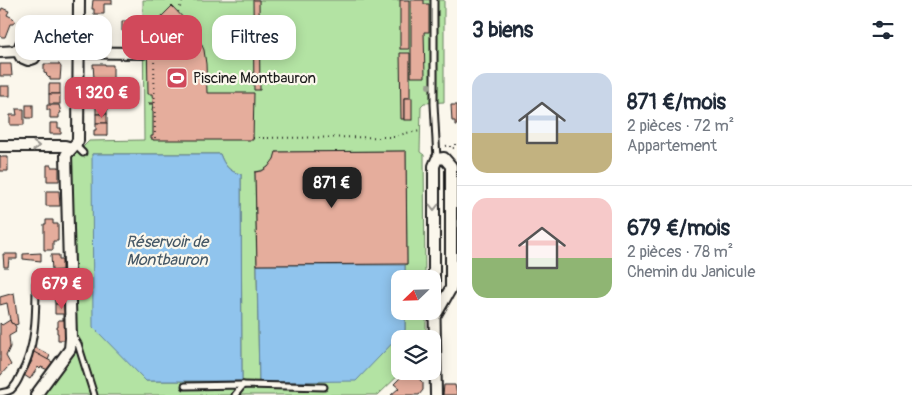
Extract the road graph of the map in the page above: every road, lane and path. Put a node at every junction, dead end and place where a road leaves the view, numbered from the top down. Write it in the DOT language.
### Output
graph roads {
  1 [pos="79,0"];
  2 [pos="183,0"];
  3 [pos="434,0"];
  4 [pos="178,12"];
  5 [pos="79,15"];
  6 [pos="15,51"];
  7 [pos="144,51"];
  8 [pos="0,52"];
  9 [pos="78,60"];
  10 [pos="154,60"];
  11 [pos="422,132"];
  12 [pos="155,138"];
  13 [pos="253,138"];
  14 [pos="457,144"];
  15 [pos="0,146"];
  16 [pos="74,146"];
  17 [pos="446,146"];
  18 [pos="83,153"];
  19 [pos="436,159"];
  20 [pos="434,270"];
  21 [pos="36,283"];
  22 [pos="441,305"];
  23 [pos="435,320"];
  24 [pos="71,338"];
  25 [pos="243,385"];
  26 [pos="185,386"];
  27 [pos="324,387"];
  28 [pos="0,393"];
  29 [pos="36,395"];
  30 [pos="94,395"];
  31 [pos="235,395"];
  32 [pos="436,395"];
  1 -- 5 [label="street"];
  2 -- 4 [label="path"];
  3 -- 19 [label="lane"];
  6 -- 8 [label="street"];
  7 -- 7 [label="path"];
  9 -- 16 [label="street"];
  10 -- 12 [label="path"];
  11 -- 13 [label="path"];
  14 -- 17 [label="path"];
  15 -- 16 [label="street, one-way"];
  16 -- 18 [label="lane"];
  16 -- 24 [label="street"];
  19 -- 20 [label="street, one-way"];
  19 -- 22 [label="street"];
  21 -- 28 [label="lane"];
  23 -- 32 [label="street"];
  24 -- 29 [label="street"];
  24 -- 30 [label="lane"];
  25 -- 26 [label="lane"];
  25 -- 27 [label="lane"];
  25 -- 31 [label="lane"];
}
